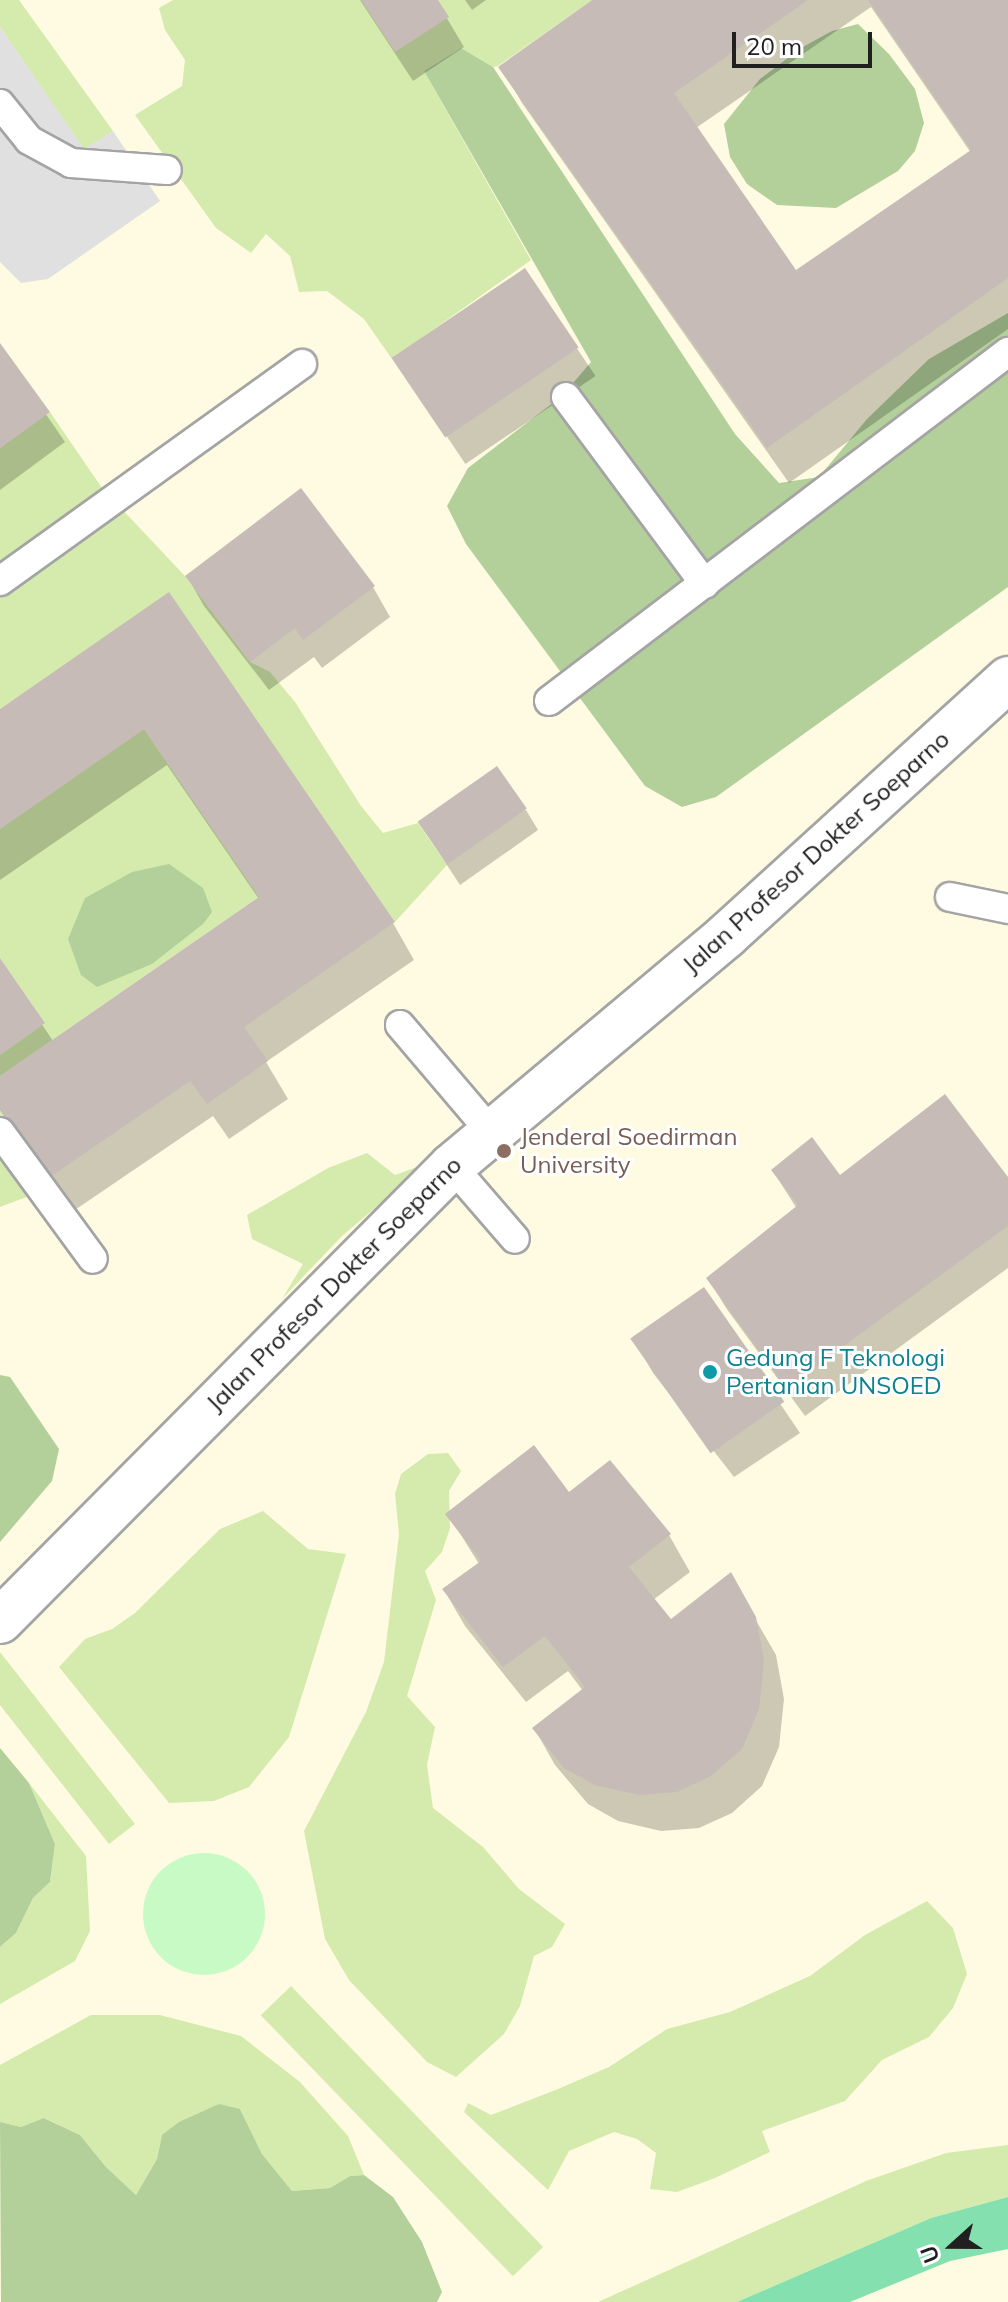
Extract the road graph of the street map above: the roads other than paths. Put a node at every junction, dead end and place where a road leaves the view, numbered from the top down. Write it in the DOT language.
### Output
graph roads {
  1 [pos="0,104"];
  2 [pos="167,170"];
  3 [pos="1008,352"];
  4 [pos="302,364"];
  5 [pos="566,397"];
  6 [pos="0,581"];
  7 [pos="705,584"];
  8 [pos="1008,679"];
  9 [pos="549,701"];
  10 [pos="950,897"];
  11 [pos="1008,909"];
  12 [pos="400,1025"];
  13 [pos="0,1132"];
  14 [pos="491,1132"];
  15 [pos="452,1166"];
  16 [pos="515,1239"];
  17 [pos="93,1259"];
  18 [pos="0,1621"];
  1 -- 2 [label="lane"];
  3 -- 7 [label="lane"];
  4 -- 6 [label="lane"];
  5 -- 7 [label="lane"];
  7 -- 9 [label="lane"];
  8 -- 14 [label="street, Jalan Profesor Dokter Soeparno"];
  10 -- 11 [label="lane"];
  12 -- 14 [label="lane"];
  13 -- 17 [label="lane"];
  14 -- 15 [label="street, Jalan Profesor Dokter Soeparno"];
  15 -- 16 [label="lane"];
  15 -- 18 [label="street, Jalan Profesor Dokter Soeparno"];
}
